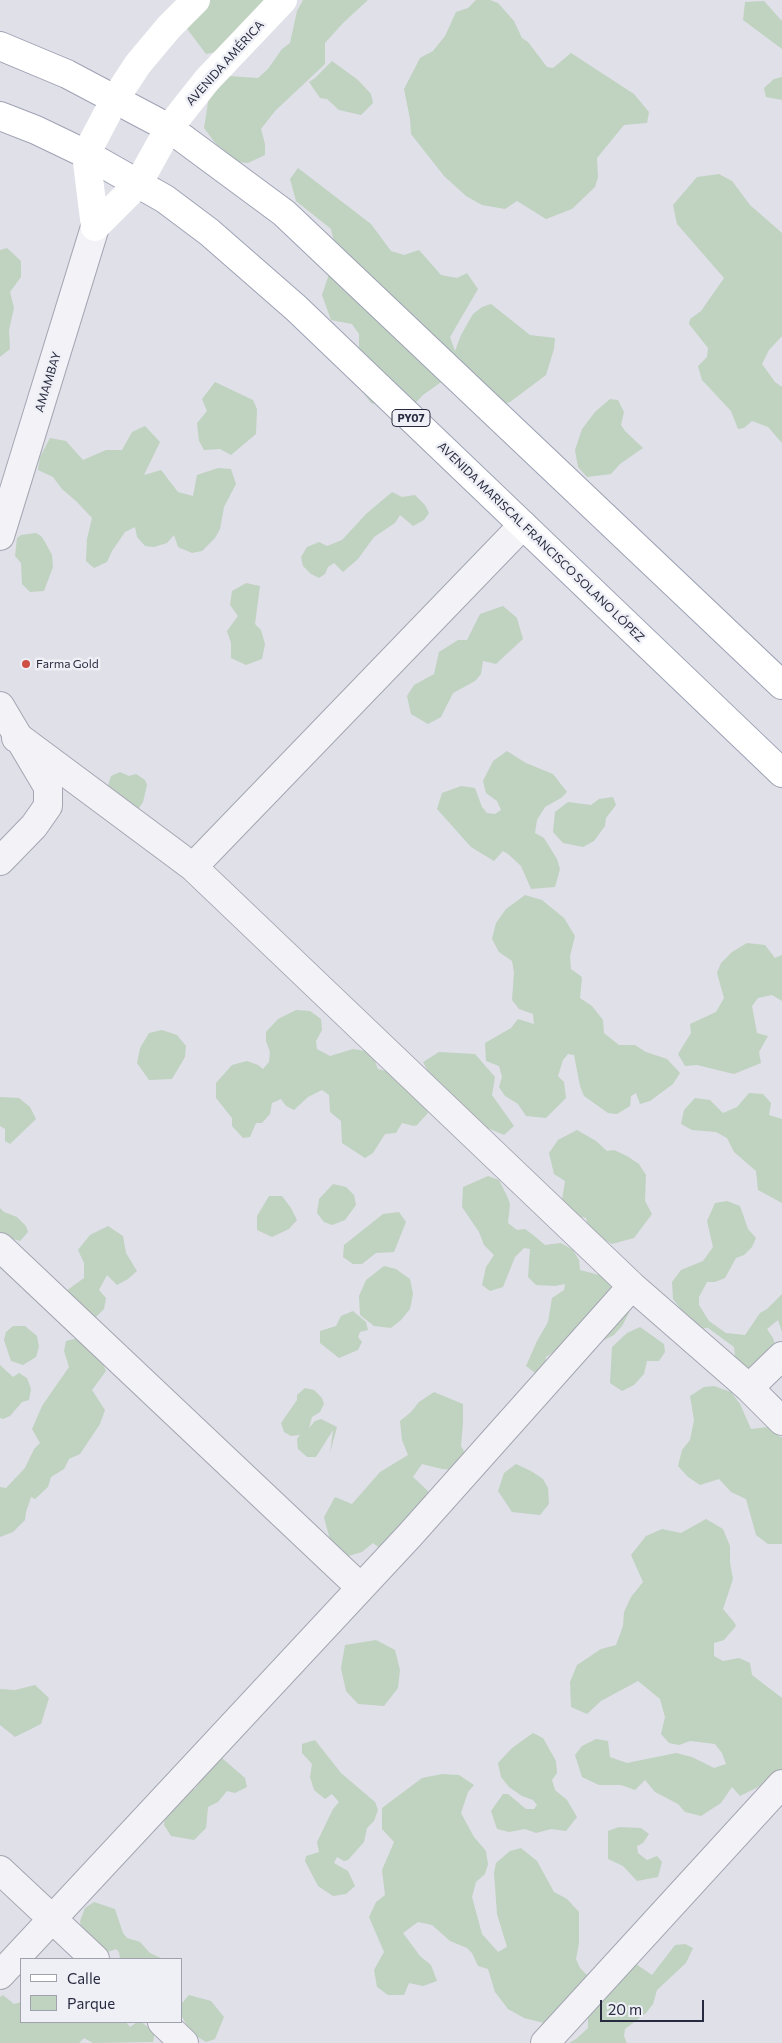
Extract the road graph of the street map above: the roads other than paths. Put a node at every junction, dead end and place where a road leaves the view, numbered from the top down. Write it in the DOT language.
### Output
graph roads {
  1 [pos="196,0"];
  2 [pos="283,0"];
  3 [pos="0,46"];
  4 [pos="115,98"];
  5 [pos="0,116"];
  6 [pos="169,128"];
  7 [pos="86,154"];
  8 [pos="138,184"];
  9 [pos="95,227"];
  10 [pos="523,525"];
  11 [pos="0,536"];
  12 [pos="782,685"];
  13 [pos="0,706"];
  14 [pos="11,736"];
  15 [pos="782,773"];
  16 [pos="0,861"];
  17 [pos="193,867"];
  18 [pos="0,1247"];
  19 [pos="632,1286"];
  20 [pos="782,1356"];
  21 [pos="749,1388"];
  22 [pos="782,1421"];
  23 [pos="360,1586"];
  24 [pos="782,1784"];
  25 [pos="0,1870"];
  26 [pos="53,1920"];
  27 [pos="94,1958"];
  28 [pos="0,1975"];
  29 [pos="163,2023"];
  30 [pos="184,2043"];
  31 [pos="545,2043"];
  1 -- 4 [label="main road"];
  2 -- 6 [label="main road, AVENIDA AMÉRICA"];
  3 -- 4 [label="main road"];
  4 -- 6 [label="main road"];
  4 -- 7 [label="main road"];
  5 -- 7 [label="main road, AVENIDA MARISCAL FRANCISCO SOLANO LÓPEZ / PY07"];
  6 -- 8 [label="main road, AVENIDA AMÉRICA"];
  6 -- 12 [label="main road"];
  7 -- 8 [label="main road, AVENIDA MARISCAL FRANCISCO SOLANO LÓPEZ / PY07"];
  7 -- 9 [label="main road"];
  8 -- 9 [label="main road, AVENIDA AMÉRICA"];
  8 -- 10 [label="main road, AVENIDA MARISCAL FRANCISCO SOLANO LÓPEZ / PY07"];
  9 -- 11 [label="street, AMAMBAY"];
  10 -- 15 [label="main road, AVENIDA MARISCAL FRANCISCO SOLANO LÓPEZ / PY07"];
  10 -- 17 [label="street"];
  13 -- 14 [label="street"];
  14 -- 16 [label="street"];
  14 -- 17 [label="street"];
  17 -- 19 [label="street"];
  18 -- 23 [label="street"];
  19 -- 21 [label="street"];
  19 -- 23 [label="street"];
  20 -- 21 [label="street"];
  21 -- 22 [label="street"];
  23 -- 26 [label="street"];
  24 -- 31 [label="street"];
  25 -- 26 [label="street"];
  26 -- 27 [label="street"];
  26 -- 28 [label="street"];
  29 -- 30 [label="street"];
}
